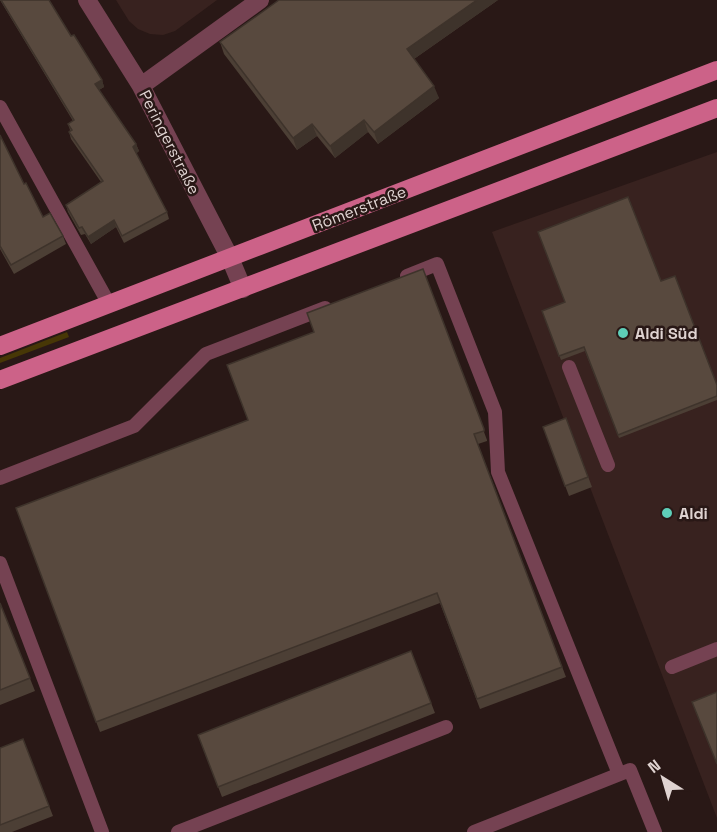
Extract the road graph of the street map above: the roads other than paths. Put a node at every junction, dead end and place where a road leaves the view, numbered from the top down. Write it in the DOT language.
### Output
graph roads {
  1 [pos="87,0"];
  2 [pos="260,0"];
  3 [pos="717,70"];
  4 [pos="141,86"];
  5 [pos="0,107"];
  6 [pos="717,108"];
  7 [pos="230,258"];
  8 [pos="393,281"];
  9 [pos="243,289"];
  10 [pos="338,303"];
  11 [pos="109,304"];
  12 [pos="0,346"];
  13 [pos="569,367"];
  14 [pos="0,380"];
  15 [pos="608,465"];
  16 [pos="0,478"];
  17 [pos="0,563"];
  18 [pos="717,649"];
  19 [pos="672,667"];
  20 [pos="446,727"];
  21 [pos="620,774"];
  22 [pos="102,832"];
  23 [pos="178,832"];
  24 [pos="474,832"];
  25 [pos="655,832"];
  1 -- 4 [label="street, Peringerstraße"];
  2 -- 4 [label="street"];
  3 -- 7 [label="main road, Römerstraße"];
  4 -- 7 [label="street, Peringerstraße"];
  5 -- 11 [label="lane"];
  6 -- 9 [label="main road, Römerstraße"];
  7 -- 9 [label="street, Peringerstraße"];
  7 -- 11 [label="main road, Römerstraße"];
  8 -- 21 [label="lane"];
  9 -- 14 [label="main road, Römerstraße"];
  10 -- 16 [label="lane"];
  11 -- 12 [label="main road, Römerstraße"];
  13 -- 15 [label="lane"];
  17 -- 22 [label="lane"];
  18 -- 19 [label="lane"];
  20 -- 23 [label="lane"];
  21 -- 24 [label="lane"];
  21 -- 25 [label="lane"];
}
